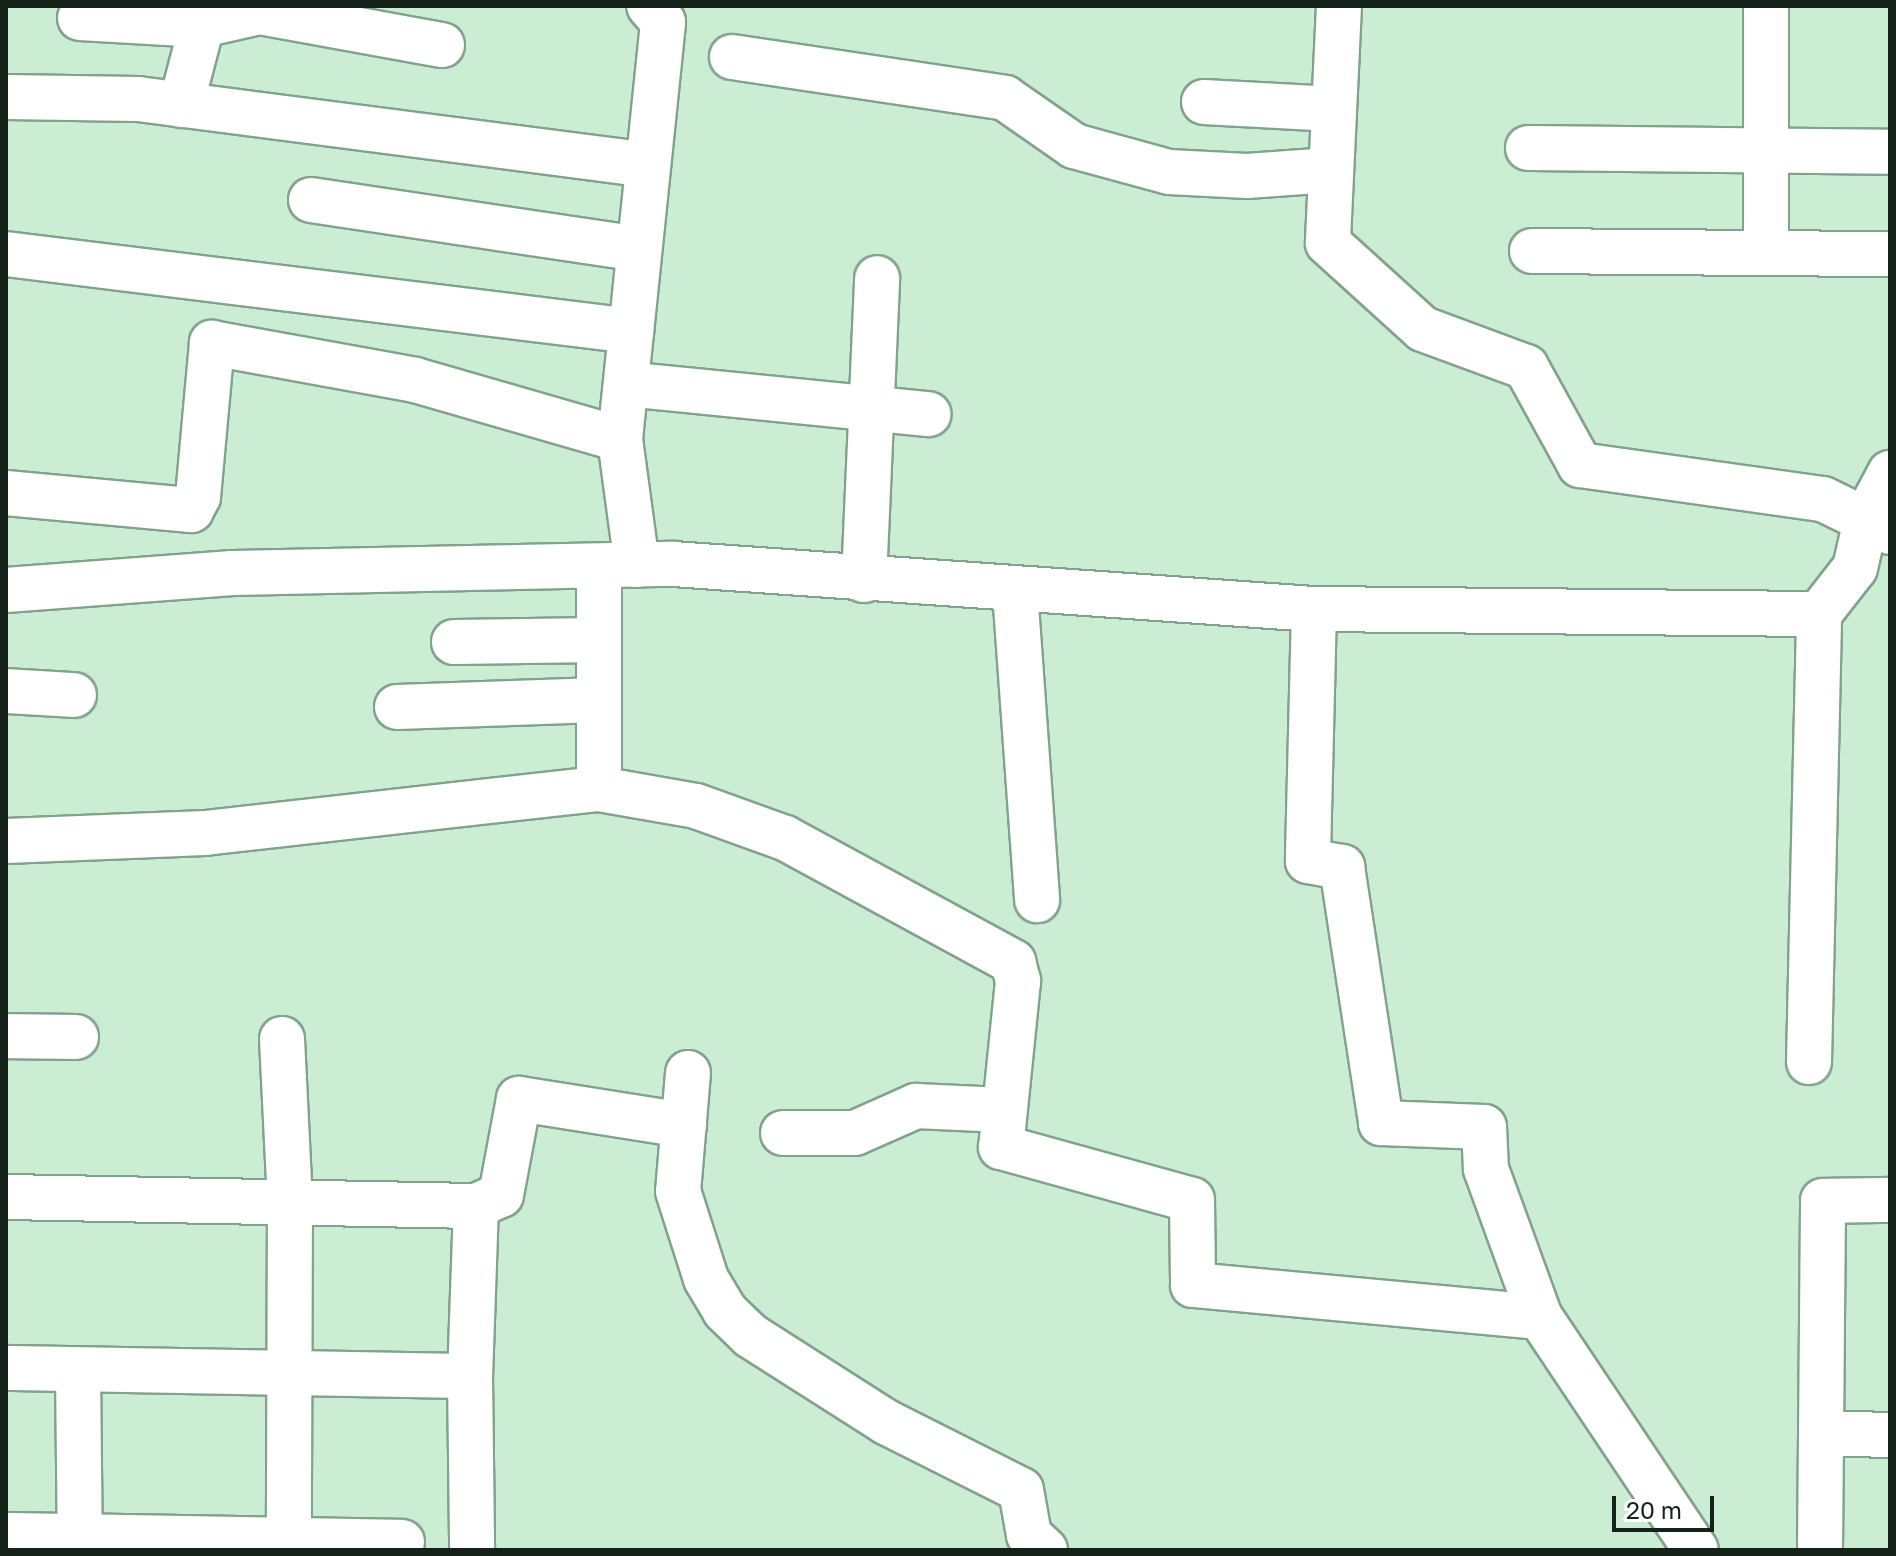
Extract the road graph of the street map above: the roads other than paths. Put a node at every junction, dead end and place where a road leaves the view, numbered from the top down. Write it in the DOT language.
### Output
graph roads {
  1 [pos="649,6"];
  2 [pos="1339,6"];
  3 [pos="1766,6"];
  4 [pos="261,9"];
  5 [pos="80,18"];
  6 [pos="202,25"];
  7 [pos="442,45"];
  8 [pos="732,57"];
  9 [pos="6,97"];
  10 [pos="1204,102"];
  11 [pos="181,105"];
  12 [pos="1334,109"];
  13 [pos="1528,148"];
  14 [pos="1764,151"];
  15 [pos="1890,152"];
  16 [pos="648,165"];
  17 [pos="1331,170"];
  18 [pos="311,200"];
  19 [pos="639,249"];
  20 [pos="1532,251"];
  21 [pos="1766,252"];
  22 [pos="6,254"];
  23 [pos="1890,254"];
  24 [pos="877,278"];
  25 [pos="631,331"];
  26 [pos="626,384"];
  27 [pos="871,412"];
  28 [pos="929,414"];
  29 [pos="620,439"];
  30 [pos="1890,473"];
  31 [pos="6,493"];
  32 [pos="1878,524"];
  33 [pos="618,565"];
  34 [pos="864,580"];
  35 [pos="6,590"];
  36 [pos="1015,591"];
  37 [pos="1314,609"];
  38 [pos="1819,614"];
  39 [pos="599,640"];
  40 [pos="454,642"];
  41 [pos="6,691"];
  42 [pos="74,695"];
  43 [pos="599,700"];
  44 [pos="397,707"];
  45 [pos="599,789"];
  46 [pos="6,841"];
  47 [pos="1037,900"];
  48 [pos="6,1036"];
  49 [pos="76,1037"];
  50 [pos="282,1039"];
  51 [pos="1809,1062"];
  52 [pos="688,1073"];
  53 [pos="1003,1110"];
  54 [pos="684,1125"];
  55 [pos="783,1133"];
  56 [pos="6,1197"];
  57 [pos="1890,1200"];
  58 [pos="290,1203"];
  59 [pos="476,1206"];
  60 [pos="1540,1317"];
  61 [pos="6,1368"];
  62 [pos="78,1370"];
  63 [pos="291,1373"];
  64 [pos="470,1376"];
  65 [pos="1821,1433"];
  66 [pos="1890,1435"];
  67 [pos="6,1535"];
  68 [pos="402,1542"];
  69 [pos="80,1543"];
  70 [pos="289,1546"];
  71 [pos="472,1550"];
  72 [pos="1045,1550"];
  73 [pos="1696,1550"];
  74 [pos="1820,1550"];
  1 -- 16 [label="street"];
  2 -- 12 [label="street"];
  3 -- 14 [label="street"];
  4 -- 6 [label="street"];
  4 -- 7 [label="street"];
  5 -- 6 [label="street"];
  6 -- 11 [label="street"];
  8 -- 17 [label="street"];
  9 -- 11 [label="street"];
  10 -- 12 [label="street"];
  11 -- 16 [label="street"];
  12 -- 17 [label="street"];
  13 -- 14 [label="street"];
  14 -- 15 [label="street"];
  14 -- 21 [label="street"];
  16 -- 19 [label="street"];
  17 -- 32 [label="street"];
  18 -- 19 [label="street"];
  19 -- 25 [label="street"];
  20 -- 21 [label="street"];
  21 -- 23 [label="street"];
  22 -- 25 [label="street"];
  24 -- 27 [label="street"];
  25 -- 26 [label="street"];
  26 -- 27 [label="street"];
  26 -- 29 [label="street"];
  27 -- 28 [label="street"];
  27 -- 34 [label="street"];
  29 -- 31 [label="street"];
  29 -- 33 [label="street"];
  30 -- 32 [label="street"];
  32 -- 38 [label="street"];
  33 -- 34 [label="street"];
  33 -- 35 [label="street"];
  33 -- 39 [label="street"];
  34 -- 36 [label="street"];
  36 -- 37 [label="street"];
  36 -- 47 [label="street"];
  37 -- 38 [label="street"];
  37 -- 60 [label="street"];
  38 -- 51 [label="street"];
  39 -- 40 [label="street"];
  39 -- 43 [label="street"];
  41 -- 42 [label="street"];
  43 -- 44 [label="street"];
  43 -- 45 [label="street"];
  45 -- 46 [label="street"];
  45 -- 53 [label="street"];
  48 -- 49 [label="street"];
  50 -- 58 [label="street"];
  52 -- 54 [label="street"];
  53 -- 55 [label="street"];
  53 -- 60 [label="street"];
  54 -- 59 [label="street"];
  54 -- 72 [label="street"];
  56 -- 58 [label="street"];
  57 -- 65 [label="street"];
  58 -- 59 [label="street"];
  58 -- 63 [label="street"];
  59 -- 64 [label="street"];
  60 -- 73 [label="street"];
  61 -- 62 [label="street"];
  62 -- 63 [label="street"];
  62 -- 69 [label="street"];
  63 -- 64 [label="street"];
  63 -- 70 [label="street"];
  64 -- 71 [label="street"];
  65 -- 66 [label="street"];
  65 -- 74 [label="street"];
  67 -- 69 [label="street"];
  68 -- 70 [label="street"];
  69 -- 70 [label="street"];
}
